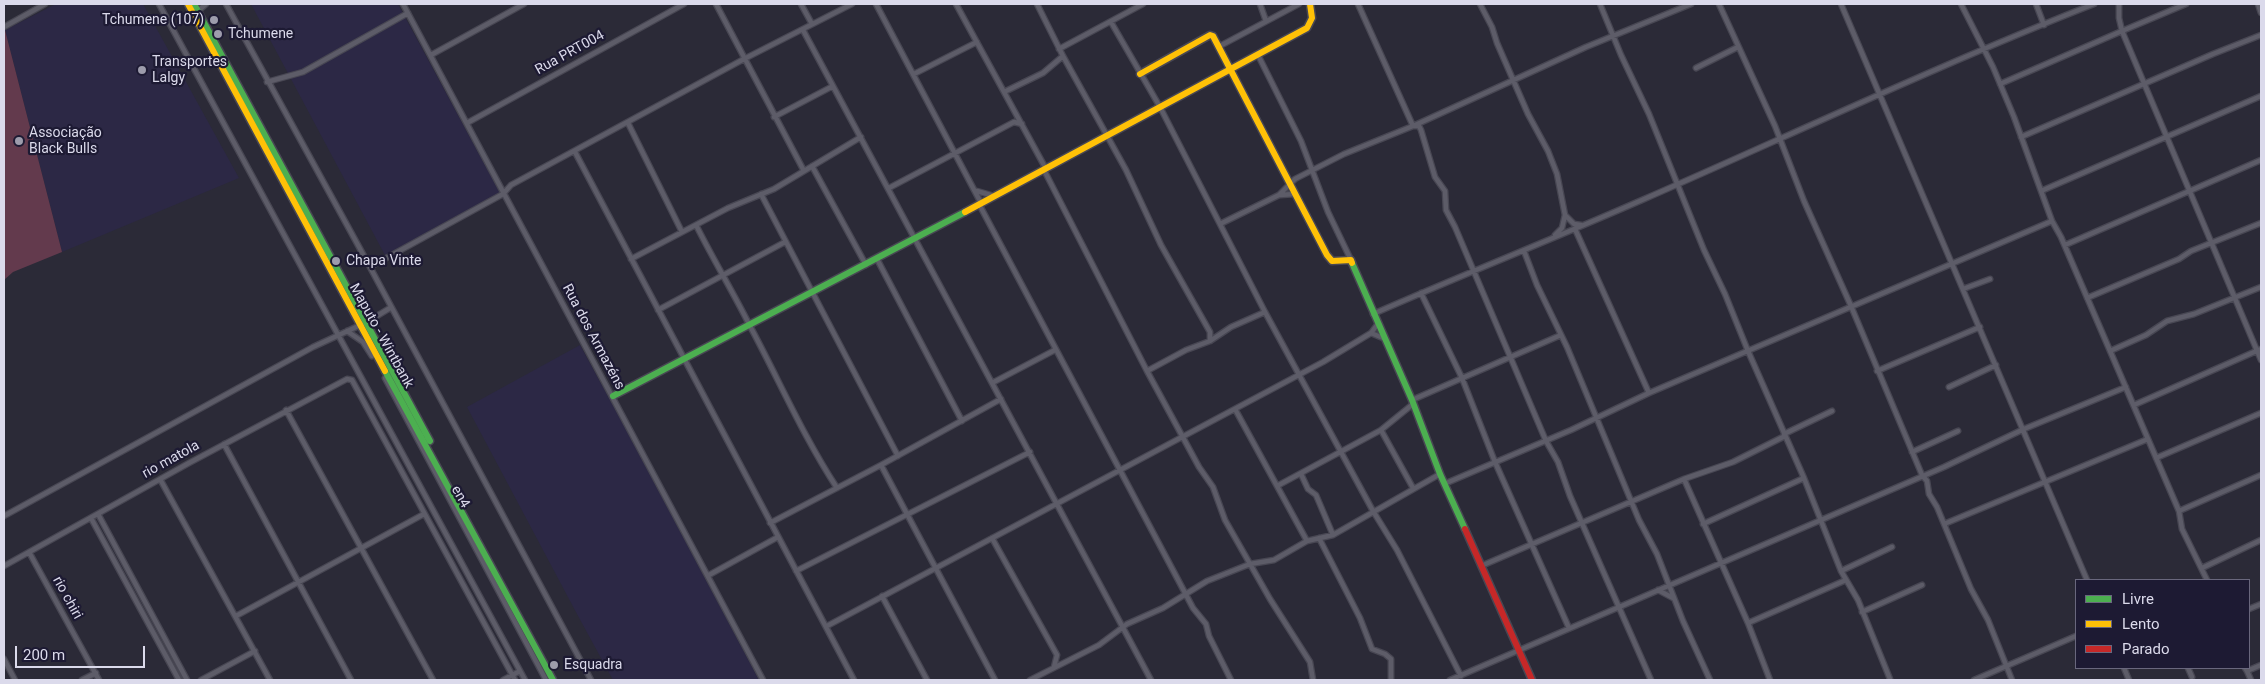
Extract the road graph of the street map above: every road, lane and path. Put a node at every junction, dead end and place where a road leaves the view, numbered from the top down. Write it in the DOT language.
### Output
graph roads {
  1 [pos="45,4"];
  2 [pos="159,4"];
  3 [pos="188,4"];
  4 [pos="194,4"];
  5 [pos="206,4"];
  6 [pos="226,4"];
  7 [pos="404,4"];
  8 [pos="524,4"];
  9 [pos="684,4"];
  10 [pos="716,4"];
  11 [pos="801,4"];
  12 [pos="852,4"];
  13 [pos="876,4"];
  14 [pos="956,4"];
  15 [pos="1037,4"];
  16 [pos="1143,4"];
  17 [pos="1260,4"];
  18 [pos="1299,4"];
  19 [pos="1310,4"];
  20 [pos="1358,4"];
  21 [pos="1480,4"];
  22 [pos="1600,4"];
  23 [pos="1691,4"];
  24 [pos="1719,4"];
  25 [pos="1841,4"];
  26 [pos="1961,4"];
  27 [pos="2036,4"];
  28 [pos="2094,4"];
  29 [pos="2119,4"];
  30 [pos="2186,4"];
  31 [pos="2258,4"];
  32 [pos="198,11"];
  33 [pos="408,13"];
  34 [pos="2261,13"];
  35 [pos="1266,21"];
  36 [pos="1111,22"];
  37 [pos="812,24"];
  38 [pos="2044,25"];
  39 [pos="4,27"];
  40 [pos="803,30"];
  41 [pos="2122,30"];
  42 [pos="2261,35"];
  43 [pos="1614,37"];
  44 [pos="977,42"];
  45 [pos="1218,47"];
  46 [pos="1738,47"];
  47 [pos="1059,49"];
  48 [pos="1984,49"];
  49 [pos="1266,50"];
  50 [pos="431,55"];
  51 [pos="1258,55"];
  52 [pos="1063,56"];
  53 [pos="744,59"];
  54 [pos="1263,61"];
  55 [pos="1696,68"];
  56 [pos="1230,70"];
  57 [pos="914,74"];
  58 [pos="1140,74"];
  59 [pos="1514,79"];
  60 [pos="267,82"];
  61 [pos="2144,83"];
  62 [pos="2000,84"];
  63 [pos="833,86"];
  64 [pos="1004,92"];
  65 [pos="1879,96"];
  66 [pos="2261,96"];
  67 [pos="1160,107"];
  68 [pos="1016,114"];
  69 [pos="774,117"];
  70 [pos="1014,122"];
  71 [pos="467,123"];
  72 [pos="628,123"];
  73 [pos="1022,124"];
  74 [pos="1413,126"];
  75 [pos="1107,136"];
  76 [pos="2167,136"];
  77 [pos="861,137"];
  78 [pos="1779,137"];
  79 [pos="2021,137"];
  80 [pos="575,152"];
  81 [pos="956,154"];
  82 [pos="2261,160"];
  83 [pos="812,166"];
  84 [pos="1045,169"];
  85 [pos="1312,170"];
  86 [pos="804,171"];
  87 [pos="1289,183"];
  88 [pos="1676,184"];
  89 [pos="889,188"];
  90 [pos="2189,190"];
  91 [pos="977,191"];
  92 [pos="2040,191"];
  93 [pos="503,194"];
  94 [pos="761,194"];
  95 [pos="1295,194"];
  96 [pos="1279,195"];
  97 [pos="994,196"];
  98 [pos="980,203"];
  99 [pos="1565,215"];
  100 [pos="2052,221"];
  101 [pos="2261,222"];
  102 [pos="1220,224"];
  103 [pos="696,225"];
  104 [pos="1582,225"];
  105 [pos="1575,229"];
  106 [pos="682,232"];
  107 [pos="915,238"];
  108 [pos="1552,238"];
  109 [pos="785,242"];
  110 [pos="2212,243"];
  111 [pos="2065,245"];
  112 [pos="1524,251"];
  113 [pos="632,259"];
  114 [pos="877,259"];
  115 [pos="1351,260"];
  116 [pos="1952,264"];
  117 [pos="866,265"];
  118 [pos="370,267"];
  119 [pos="1473,271"];
  120 [pos="721,276"];
  121 [pos="1990,279"];
  122 [pos="2261,287"];
  123 [pos="1963,289"];
  124 [pos="813,292"];
  125 [pos="1421,292"];
  126 [pos="2087,298"];
  127 [pos="2234,298"];
  128 [pos="1851,306"];
  129 [pos="390,308"];
  130 [pos="658,310"];
  131 [pos="1265,312"];
  132 [pos="1373,314"];
  133 [pos="367,322"];
  134 [pos="1377,325"];
  135 [pos="359,326"];
  136 [pos="750,326"];
  137 [pos="1980,327"];
  138 [pos="347,331"];
  139 [pos="1210,332"];
  140 [pos="1370,333"];
  141 [pos="338,335"];
  142 [pos="1561,335"];
  143 [pos="1218,336"];
  144 [pos="1383,338"];
  145 [pos="1210,340"];
  146 [pos="1055,350"];
  147 [pos="2259,350"];
  148 [pos="1748,351"];
  149 [pos="2110,351"];
  150 [pos="1509,357"];
  151 [pos="684,359"];
  152 [pos="2261,360"];
  153 [pos="1996,365"];
  154 [pos="1148,371"];
  155 [pos="1877,371"];
  156 [pos="1300,374"];
  157 [pos="1462,378"];
  158 [pos="992,383"];
  159 [pos="1949,387"];
  160 [pos="2126,387"];
  161 [pos="1649,394"];
  162 [pos="613,396"];
  163 [pos="1001,399"];
  164 [pos="1412,402"];
  165 [pos="2134,405"];
  166 [pos="1235,409"];
  167 [pos="286,410"];
  168 [pos="1832,411"];
  169 [pos="2261,413"];
  170 [pos="1595,419"];
  171 [pos="962,422"];
  172 [pos="2024,429"];
  173 [pos="1381,430"];
  174 [pos="1958,431"];
  175 [pos="1784,435"];
  176 [pos="1184,436"];
  177 [pos="2148,440"];
  178 [pos="1546,441"];
  179 [pos="224,444"];
  180 [pos="1030,452"];
  181 [pos="1341,452"];
  182 [pos="1912,452"];
  183 [pos="898,456"];
  184 [pos="2156,458"];
  185 [pos="1495,462"];
  186 [pos="881,465"];
  187 [pos="1120,470"];
  188 [pos="1301,474"];
  189 [pos="1440,474"];
  190 [pos="1922,475"];
  191 [pos="2261,475"];
  192 [pos="1804,478"];
  193 [pos="160,479"];
  194 [pos="1684,479"];
  195 [pos="2046,482"];
  196 [pos="1444,484"];
  197 [pos="1277,486"];
  198 [pos="837,488"];
  199 [pos="1413,488"];
  200 [pos="1631,502"];
  201 [pos="1057,505"];
  202 [pos="1373,511"];
  203 [pos="2178,511"];
  204 [pos="98,514"];
  205 [pos="424,514"];
  206 [pos="4,516"];
  207 [pos="907,516"];
  208 [pos="91,518"];
  209 [pos="1821,519"];
  210 [pos="770,522"];
  211 [pos="1582,523"];
  212 [pos="1703,524"];
  213 [pos="1944,524"];
  214 [pos="1333,535"];
  215 [pos="778,537"];
  216 [pos="992,538"];
  217 [pos="1319,538"];
  218 [pos="2261,540"];
  219 [pos="1307,541"];
  220 [pos="1530,544"];
  221 [pos="1892,547"];
  222 [pos="362,548"];
  223 [pos="29,552"];
  224 [pos="1720,562"];
  225 [pos="1250,564"];
  226 [pos="4,566"];
  227 [pos="1481,566"];
  228 [pos="934,568"];
  229 [pos="2202,568"];
  230 [pos="796,571"];
  231 [pos="1841,571"];
  232 [pos="708,575"];
  233 [pos="2088,579"];
  234 [pos="2207,579"];
  235 [pos="1846,580"];
  236 [pos="297,582"];
  237 [pos="1670,585"];
  238 [pos="1922,585"];
  239 [pos="1658,590"];
  240 [pos="1186,594"];
  241 [pos="882,596"];
  242 [pos="1674,599"];
  243 [pos="1618,607"];
  244 [pos="1862,612"];
  245 [pos="236,616"];
  246 [pos="1748,623"];
  247 [pos="827,626"];
  248 [pos="1122,627"];
  249 [pos="1569,628"];
  250 [pos="2075,636"];
  251 [pos="255,651"];
  252 [pos="1520,651"];
  253 [pos="1057,655"];
  254 [pos="4,659"];
  255 [pos="1070,659"];
  256 [pos="2006,666"];
  257 [pos="1054,667"];
  258 [pos="2188,669"];
  259 [pos="2246,670"];
  260 [pos="520,671"];
  261 [pos="96,673"];
  262 [pos="512,675"];
  263 [pos="1461,676"];
  264 [pos="2192,677"];
  265 [pos="524,679"];
  266 [pos="16,680"];
  267 [pos="82,680"];
  268 [pos="100,680"];
  269 [pos="179,680"];
  270 [pos="187,680"];
  271 [pos="201,680"];
  272 [pos="270,680"];
  273 [pos="351,680"];
  274 [pos="433,680"];
  275 [pos="503,680"];
  276 [pos="516,680"];
  277 [pos="546,680"];
  278 [pos="553,680"];
  279 [pos="558,680"];
  280 [pos="591,680"];
  281 [pos="763,680"];
  282 [pos="854,680"];
  283 [pos="927,680"];
  284 [pos="995,680"];
  285 [pos="1030,680"];
  286 [pos="1151,680"];
  287 [pos="1231,680"];
  288 [pos="1313,680"];
  289 [pos="1391,680"];
  290 [pos="1450,680"];
  291 [pos="1532,680"];
  292 [pos="1651,680"];
  293 [pos="1710,680"];
  294 [pos="1770,680"];
  295 [pos="1889,680"];
  296 [pos="1974,680"];
  297 [pos="2012,680"];
  298 [pos="2251,680"];
  1 -- 39 [label="street"];
  2 -- 141 [label="street"];
  3 -- 135 [label="main road, Maputo - Wintbank"];
  4 -- 32 [label="main road, Maputo - Wintbank"];
  5 -- 32 [label="street"];
  6 -- 60 [label="street"];
  7 -- 33 [label="street, Rua dos Armazéns"];
  8 -- 50 [label="street"];
  9 -- 71 [label="street, Rua PRT004"];
  10 -- 53 [label="street"];
  11 -- 37 [label="street"];
  12 -- 37 [label="street"];
  13 -- 57 [label="street"];
  14 -- 44 [label="street"];
  15 -- 47 [label="street"];
  16 -- 36 [label="street"];
  17 -- 35 [label="street"];
  18 -- 35 [label="street"];
  19 -- 49 [label="main road"];
  20 -- 74 [label="street"];
  21 -- 59 [label="street"];
  22 -- 43 [label="street"];
  23 -- 43 [label="street"];
  24 -- 46 [label="street"];
  25 -- 65 [label="street"];
  26 -- 48 [label="street"];
  27 -- 38 [label="street"];
  28 -- 38 [label="street"];
  29 -- 41 [label="street"];
  30 -- 41 [label="street"];
  31 -- 34 [label="street"];
  32 -- 133 [label="main road, Maputo - Wintbank"];
  33 -- 50 [label="street, Rua dos Armazéns"];
  33 -- 60 [label="street"];
  35 -- 45 [label="street"];
  36 -- 47 [label="street"];
  36 -- 58 [label="street"];
  37 -- 40 [label="street"];
  38 -- 48 [label="street"];
  40 -- 53 [label="street"];
  40 -- 63 [label="street"];
  41 -- 61 [label="street"];
  41 -- 62 [label="street"];
  42 -- 61 [label="street"];
  43 -- 59 [label="street"];
  43 -- 88 [label="street"];
  44 -- 57 [label="street"];
  44 -- 64 [label="street"];
  45 -- 56 [label="main road"];
  45 -- 58 [label="main road"];
  46 -- 55 [label="street"];
  46 -- 78 [label="street"];
  47 -- 52 [label="street"];
  48 -- 62 [label="street"];
  48 -- 65 [label="street"];
  49 -- 51 [label="main road"];
  49 -- 54 [label="street"];
  50 -- 71 [label="street, Rua dos Armazéns"];
  51 -- 54 [label="street"];
  51 -- 56 [label="main road"];
  52 -- 64 [label="street"];
  52 -- 75 [label="street"];
  53 -- 69 [label="street"];
  53 -- 72 [label="street"];
  54 -- 85 [label="street"];
  56 -- 67 [label="main road"];
  56 -- 87 [label="main road"];
  57 -- 81 [label="street"];
  58 -- 67 [label="street"];
  59 -- 74 [label="street"];
  59 -- 99 [label="street"];
  60 -- 118 [label="street"];
  61 -- 76 [label="street"];
  61 -- 79 [label="street"];
  62 -- 79 [label="street"];
  63 -- 69 [label="street"];
  63 -- 77 [label="street"];
  64 -- 68 [label="street"];
  65 -- 78 [label="street"];
  65 -- 116 [label="street"];
  66 -- 76 [label="street"];
  67 -- 75 [label="main road"];
  67 -- 102 [label="street"];
  68 -- 70 [label="street"];
  68 -- 73 [label="street"];
  69 -- 86 [label="street"];
  70 -- 73 [label="street"];
  70 -- 81 [label="street"];
  71 -- 93 [label="street, Rua dos Armazéns"];
  72 -- 80 [label="street"];
  72 -- 106 [label="street"];
  73 -- 84 [label="street"];
  74 -- 85 [label="street"];
  74 -- 119 [label="street"];
  75 -- 84 [label="main road"];
  75 -- 139 [label="street"];
  76 -- 90 [label="street"];
  76 -- 92 [label="street"];
  77 -- 83 [label="street"];
  77 -- 89 [label="street"];
  78 -- 88 [label="street"];
  78 -- 128 [label="street"];
  79 -- 92 [label="street"];
  80 -- 93 [label="street"];
  80 -- 113 [label="street"];
  81 -- 89 [label="street"];
  81 -- 91 [label="street"];
  82 -- 90 [label="street"];
  83 -- 86 [label="street"];
  83 -- 117 [label="street"];
  84 -- 97 [label="main road"];
  84 -- 154 [label="street"];
  85 -- 87 [label="street"];
  85 -- 115 [label="street"];
  86 -- 94 [label="street"];
  87 -- 95 [label="main road"];
  87 -- 96 [label="street"];
  88 -- 104 [label="street"];
  88 -- 148 [label="street"];
  89 -- 107 [label="street"];
  90 -- 110 [label="street"];
  90 -- 111 [label="street"];
  91 -- 97 [label="street"];
  91 -- 98 [label="street"];
  92 -- 100 [label="street"];
  93 -- 118 [label="street"];
  93 -- 162 [label="street, Rua dos Armazéns"];
  94 -- 103 [label="street"];
  94 -- 109 [label="street"];
  95 -- 96 [label="street"];
  95 -- 115 [label="main road"];
  96 -- 102 [label="street"];
  97 -- 98 [label="main road"];
  98 -- 107 [label="main road"];
  98 -- 146 [label="street"];
  99 -- 104 [label="street"];
  99 -- 108 [label="street"];
  100 -- 111 [label="street"];
  100 -- 116 [label="street"];
  101 -- 110 [label="street"];
  102 -- 131 [label="street"];
  103 -- 106 [label="street"];
  103 -- 120 [label="street"];
  104 -- 105 [label="street"];
  105 -- 108 [label="street"];
  105 -- 161 [label="street"];
  106 -- 113 [label="street"];
  107 -- 114 [label="main road"];
  107 -- 158 [label="street"];
  108 -- 112 [label="street"];
  109 -- 120 [label="street"];
  109 -- 124 [label="street"];
  110 -- 126 [label="street"];
  110 -- 127 [label="street"];
  111 -- 126 [label="street"];
  112 -- 119 [label="street"];
  112 -- 142 [label="street"];
  113 -- 130 [label="street"];
  114 -- 117 [label="main road"];
  114 -- 171 [label="street"];
  115 -- 132 [label="main road"];
  116 -- 123 [label="street"];
  116 -- 128 [label="street"];
  117 -- 124 [label="main road"];
  118 -- 129 [label="street"];
  119 -- 125 [label="street"];
  119 -- 150 [label="street"];
  120 -- 130 [label="street"];
  120 -- 136 [label="street"];
  121 -- 123 [label="street"];
  122 -- 127 [label="street"];
  123 -- 137 [label="street"];
  124 -- 136 [label="main road"];
  124 -- 183 [label="street"];
  125 -- 132 [label="street"];
  125 -- 157 [label="street"];
  126 -- 149 [label="street"];
  127 -- 147 [label="street"];
  127 -- 149 [label="street"];
  128 -- 148 [label="street"];
  128 -- 155 [label="street"];
  129 -- 133 [label="street"];
  129 -- 280 [label="street"];
  130 -- 151 [label="street"];
  131 -- 143 [label="street"];
  131 -- 156 [label="street"];
  132 -- 134 [label="main road"];
  133 -- 135 [label="street"];
  133 -- 279 [label="main road, Maputo - Wintbank"];
  134 -- 140 [label="street"];
  134 -- 144 [label="main road"];
  135 -- 138 [label="street"];
  135 -- 278 [label="main road, Maputo - Wintbank"];
  136 -- 151 [label="main road"];
  136 -- 198 [label="street"];
  137 -- 153 [label="street"];
  137 -- 155 [label="street"];
  138 -- 141 [label="street"];
  138 -- 277 [label="street, en4"];
  139 -- 143 [label="street"];
  139 -- 145 [label="street"];
  140 -- 144 [label="street"];
  140 -- 156 [label="street"];
  141 -- 206 [label="street"];
  141 -- 260 [label="street"];
  142 -- 150 [label="street"];
  142 -- 170 [label="street"];
  143 -- 145 [label="street"];
  144 -- 164 [label="main road"];
  145 -- 154 [label="street"];
  146 -- 158 [label="street"];
  146 -- 187 [label="street"];
  147 -- 152 [label="street"];
  147 -- 165 [label="street"];
  148 -- 161 [label="street"];
  148 -- 175 [label="street"];
  149 -- 160 [label="street"];
  150 -- 157 [label="street"];
  150 -- 178 [label="street"];
  151 -- 162 [label="main road"];
  151 -- 210 [label="street"];
  153 -- 159 [label="street"];
  153 -- 172 [label="street"];
  154 -- 176 [label="street"];
  155 -- 182 [label="street"];
  156 -- 166 [label="street"];
  156 -- 181 [label="street"];
  157 -- 164 [label="street"];
  157 -- 185 [label="street"];
  158 -- 163 [label="street"];
  160 -- 165 [label="street"];
  160 -- 172 [label="street"];
  161 -- 170 [label="street"];
  162 -- 232 [label="street, Rua dos Armazéns"];
  163 -- 171 [label="street"];
  163 -- 180 [label="street"];
  164 -- 173 [label="street"];
  164 -- 189 [label="main road"];
  165 -- 177 [label="street"];
  166 -- 176 [label="street"];
  166 -- 197 [label="street"];
  167 -- 179 [label="street, rio matola"];
  167 -- 205 [label="street, rio matola"];
  167 -- 222 [label="street"];
  168 -- 175 [label="street"];
  169 -- 184 [label="street"];
  170 -- 178 [label="street"];
  170 -- 200 [label="street"];
  171 -- 183 [label="street"];
  172 -- 190 [label="street"];
  172 -- 195 [label="street"];
  173 -- 181 [label="street"];
  173 -- 199 [label="street"];
  174 -- 182 [label="street"];
  175 -- 192 [label="street"];
  175 -- 194 [label="street"];
  176 -- 187 [label="street"];
  176 -- 225 [label="street"];
  177 -- 184 [label="street"];
  177 -- 195 [label="street"];
  178 -- 185 [label="street"];
  178 -- 211 [label="street"];
  179 -- 193 [label="street, rio matola"];
  179 -- 236 [label="street"];
  180 -- 201 [label="street"];
  180 -- 207 [label="street"];
  181 -- 188 [label="street"];
  181 -- 202 [label="street"];
  182 -- 190 [label="street"];
  183 -- 186 [label="street"];
  184 -- 203 [label="street"];
  185 -- 196 [label="street"];
  185 -- 220 [label="street"];
  186 -- 198 [label="street"];
  186 -- 207 [label="street"];
  187 -- 201 [label="street"];
  187 -- 240 [label="street"];
  188 -- 197 [label="street"];
  188 -- 214 [label="street"];
  189 -- 196 [label="main road"];
  189 -- 199 [label="street"];
  190 -- 209 [label="street"];
  190 -- 213 [label="street"];
  191 -- 203 [label="street"];
  192 -- 209 [label="street"];
  192 -- 212 [label="street"];
  193 -- 204 [label="street, rio matola"];
  193 -- 245 [label="street"];
  194 -- 200 [label="street"];
  194 -- 212 [label="street"];
  195 -- 213 [label="street"];
  195 -- 233 [label="street"];
  196 -- 227 [label="main road"];
  197 -- 219 [label="street"];
  198 -- 210 [label="street"];
  199 -- 202 [label="street"];
  200 -- 211 [label="street"];
  200 -- 237 [label="street"];
  201 -- 216 [label="street"];
  201 -- 248 [label="street"];
  202 -- 214 [label="street"];
  202 -- 263 [label="street"];
  203 -- 229 [label="street"];
  204 -- 208 [label="street, rio matola"];
  204 -- 270 [label="street"];
  205 -- 222 [label="street"];
  205 -- 262 [label="street"];
  207 -- 228 [label="street"];
  207 -- 230 [label="street"];
  208 -- 223 [label="street, rio matola"];
  208 -- 269 [label="street"];
  209 -- 224 [label="street"];
  209 -- 231 [label="street"];
  210 -- 215 [label="street"];
  211 -- 220 [label="street"];
  211 -- 243 [label="street"];
  212 -- 224 [label="street"];
  213 -- 256 [label="street"];
  214 -- 217 [label="street"];
  215 -- 230 [label="street"];
  215 -- 232 [label="street"];
  216 -- 228 [label="street"];
  216 -- 253 [label="street"];
  217 -- 219 [label="street"];
  217 -- 289 [label="street"];
  218 -- 229 [label="street"];
  219 -- 225 [label="street"];
  220 -- 227 [label="street"];
  220 -- 249 [label="street"];
  221 -- 231 [label="street"];
  222 -- 236 [label="street"];
  222 -- 274 [label="street"];
  223 -- 226 [label="street, rio matola"];
  223 -- 261 [label="street, rio chiri"];
  224 -- 237 [label="street"];
  224 -- 246 [label="street"];
  225 -- 240 [label="street"];
  225 -- 288 [label="street"];
  227 -- 252 [label="main road"];
  228 -- 241 [label="street"];
  228 -- 284 [label="street"];
  229 -- 234 [label="street"];
  230 -- 247 [label="street"];
  231 -- 235 [label="street"];
  232 -- 281 [label="street, Rua dos Armazéns"];
  235 -- 244 [label="street"];
  235 -- 246 [label="street"];
  236 -- 245 [label="street"];
  236 -- 273 [label="street"];
  237 -- 239 [label="street"];
  237 -- 242 [label="street"];
  238 -- 244 [label="street"];
  239 -- 242 [label="street"];
  239 -- 243 [label="street"];
  240 -- 248 [label="street"];
  240 -- 287 [label="street"];
  241 -- 247 [label="street"];
  241 -- 283 [label="street"];
  242 -- 293 [label="street"];
  243 -- 249 [label="street"];
  243 -- 292 [label="street"];
  244 -- 295 [label="street"];
  245 -- 251 [label="street"];
  246 -- 294 [label="street"];
  247 -- 282 [label="street"];
  248 -- 255 [label="street"];
  248 -- 286 [label="street"];
  249 -- 252 [label="street"];
  250 -- 256 [label="street"];
  251 -- 271 [label="street"];
  251 -- 272 [label="street"];
  252 -- 263 [label="street"];
  252 -- 291 [label="main road"];
  253 -- 255 [label="street"];
  253 -- 257 [label="street"];
  254 -- 266 [label="street"];
  255 -- 257 [label="street"];
  256 -- 296 [label="street"];
  256 -- 297 [label="street"];
  257 -- 285 [label="street"];
  258 -- 264 [label="street"];
  259 -- 298 [label="street"];
  260 -- 262 [label="street"];
  260 -- 265 [label="street"];
  261 -- 267 [label="street"];
  261 -- 268 [label="street, rio chiri"];
  262 -- 275 [label="street"];
  262 -- 276 [label="street"];
  263 -- 290 [label="street"];
  265 -- 276 [label="street"];
}
